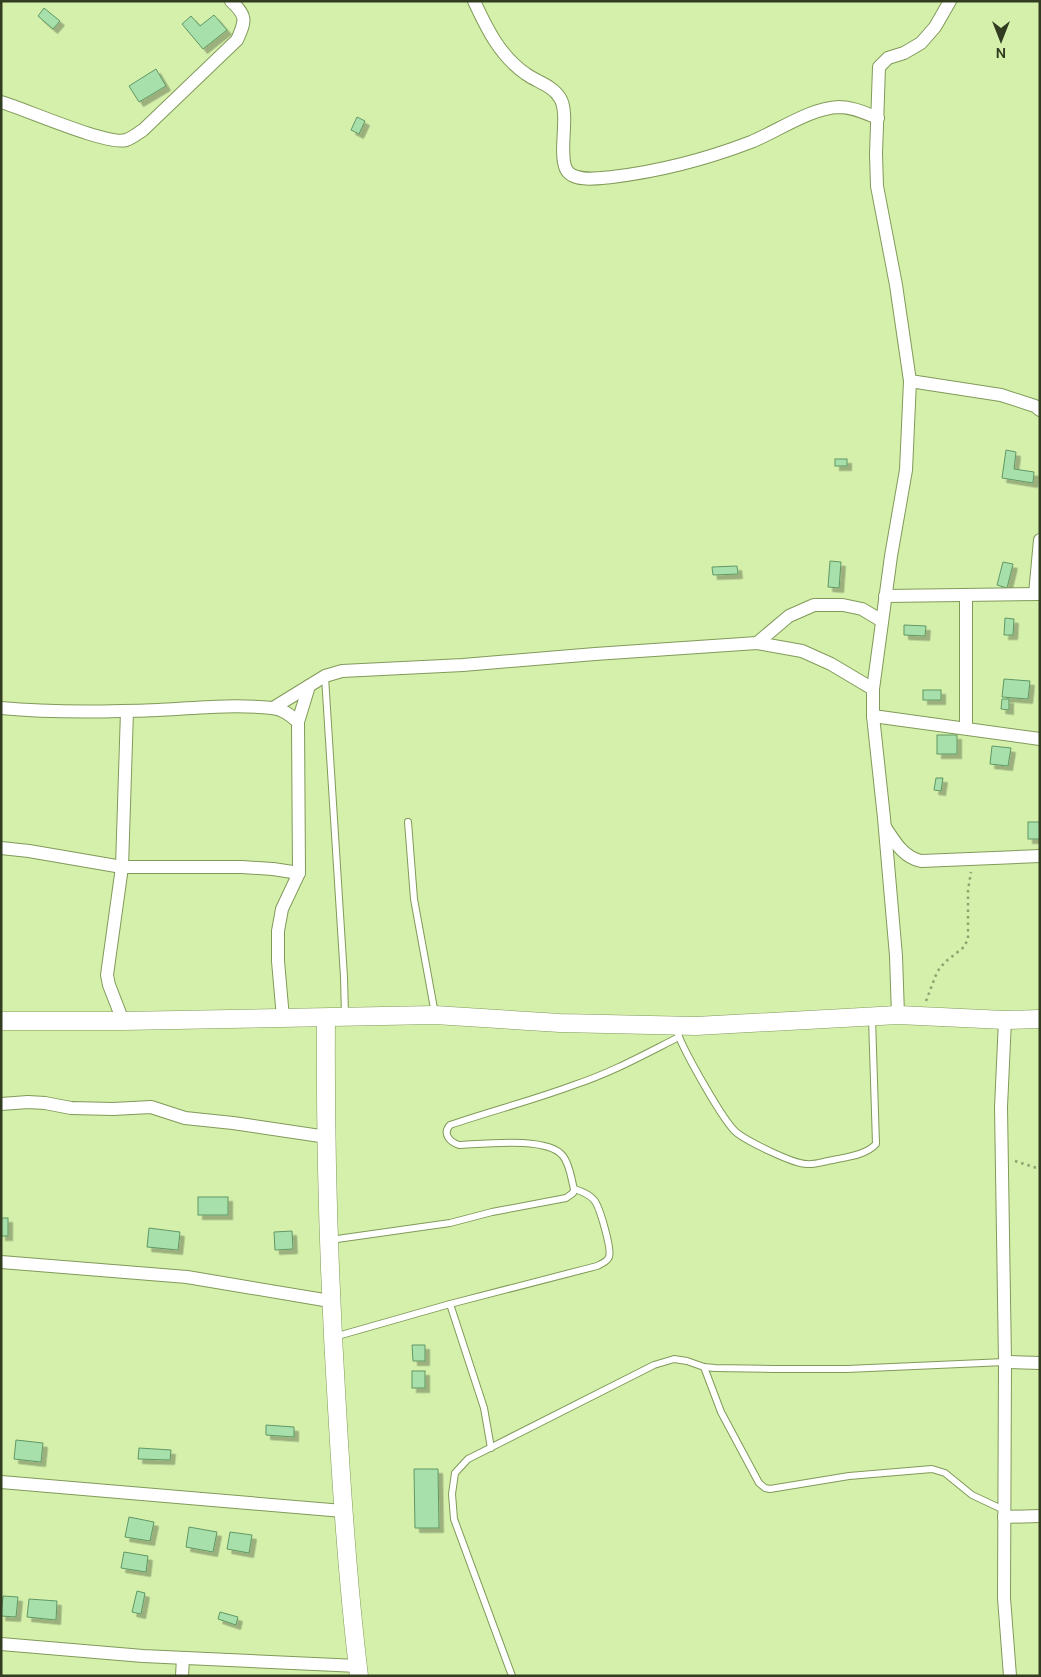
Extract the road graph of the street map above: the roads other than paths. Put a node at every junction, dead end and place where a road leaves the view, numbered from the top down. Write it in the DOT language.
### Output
graph roads {
  1 [pos="230,1"];
  2 [pos="474,1"];
  3 [pos="950,1"];
  4 [pos="1,102"];
  5 [pos="878,118"];
  6 [pos="910,381"];
  7 [pos="1040,410"];
  8 [pos="1040,540"];
  9 [pos="1038,594"];
  10 [pos="966,595"];
  11 [pos="885,596"];
  12 [pos="882,621"];
  13 [pos="757,643"];
  14 [pos="325,676"];
  15 [pos="309,686"];
  16 [pos="873,689"];
  17 [pos="1,708"];
  18 [pos="274,708"];
  19 [pos="127,711"];
  20 [pos="873,716"];
  21 [pos="298,722"];
  22 [pos="966,728"];
  23 [pos="1040,739"];
  24 [pos="408,822"];
  25 [pos="884,826"];
  26 [pos="1,848"];
  27 [pos="1040,856"];
  28 [pos="122,867"];
  29 [pos="299,873"];
  30 [pos="435,1015"];
  31 [pos="898,1015"];
  32 [pos="872,1016"];
  33 [pos="283,1018"];
  34 [pos="326,1018"];
  35 [pos="345,1018"];
  36 [pos="1040,1019"];
  37 [pos="1,1020"];
  38 [pos="1005,1020"];
  39 [pos="123,1021"];
  40 [pos="677,1032"];
  41 [pos="1,1104"];
  42 [pos="327,1137"];
  43 [pos="574,1189"];
  44 [pos="328,1240"];
  45 [pos="1,1262"];
  46 [pos="330,1301"];
  47 [pos="450,1304"];
  48 [pos="333,1337"];
  49 [pos="1005,1362"];
  50 [pos="1040,1363"];
  51 [pos="704,1367"];
  52 [pos="491,1448"];
  53 [pos="1,1482"];
  54 [pos="342,1511"];
  55 [pos="1004,1513"];
  56 [pos="1040,1516"];
  57 [pos="1,1644"];
  58 [pos="183,1658"];
  59 [pos="358,1671"];
  60 [pos="182,1676"];
  61 [pos="512,1676"];
  62 [pos="1010,1676"];
  1 -- 4 [label="street"];
  2 -- 5 [label="street"];
  3 -- 5 [label="street"];
  5 -- 6 [label="street"];
  6 -- 7 [label="street"];
  6 -- 11 [label="street"];
  8 -- 9 [label="street"];
  9 -- 10 [label="street"];
  10 -- 11 [label="street"];
  10 -- 22 [label="street"];
  11 -- 12 [label="street"];
  12 -- 13 [label="street"];
  12 -- 16 [label="street"];
  13 -- 14 [label="street"];
  13 -- 16 [label="street"];
  14 -- 15 [label="street"];
  14 -- 35 [label="lane"];
  15 -- 18 [label="street"];
  15 -- 21 [label="street"];
  16 -- 20 [label="street"];
  17 -- 19 [label="street"];
  18 -- 19 [label="street"];
  18 -- 21 [label="street"];
  19 -- 28 [label="street"];
  20 -- 22 [label="street"];
  20 -- 25 [label="street"];
  21 -- 29 [label="street"];
  22 -- 23 [label="street"];
  24 -- 30 [label="lane"];
  25 -- 27 [label="street"];
  25 -- 31 [label="street"];
  26 -- 28 [label="street"];
  28 -- 29 [label="street"];
  28 -- 39 [label="street"];
  29 -- 33 [label="street"];
  30 -- 35 [label="street"];
  30 -- 40 [label="street"];
  31 -- 32 [label="street"];
  31 -- 38 [label="street"];
  32 -- 40 [label="street"];
  32 -- 40 [label="lane"];
  33 -- 34 [label="street"];
  33 -- 39 [label="street"];
  34 -- 35 [label="street"];
  34 -- 42 [label="street"];
  36 -- 38 [label="street"];
  37 -- 39 [label="street"];
  38 -- 49 [label="street"];
  40 -- 43 [label="lane"];
  41 -- 42 [label="street"];
  42 -- 44 [label="street"];
  43 -- 44 [label="lane"];
  43 -- 47 [label="lane"];
  44 -- 46 [label="street"];
  45 -- 46 [label="street"];
  46 -- 48 [label="street"];
  47 -- 48 [label="lane"];
  47 -- 52 [label="lane"];
  48 -- 54 [label="street"];
  49 -- 50 [label="street"];
  49 -- 51 [label="lane"];
  49 -- 55 [label="street"];
  51 -- 52 [label="lane"];
  51 -- 55 [label="lane"];
  52 -- 61 [label="lane"];
  53 -- 54 [label="street"];
  54 -- 59 [label="street"];
  55 -- 56 [label="street"];
  55 -- 62 [label="street"];
  57 -- 58 [label="street"];
  58 -- 59 [label="street"];
  58 -- 60 [label="street"];
}
